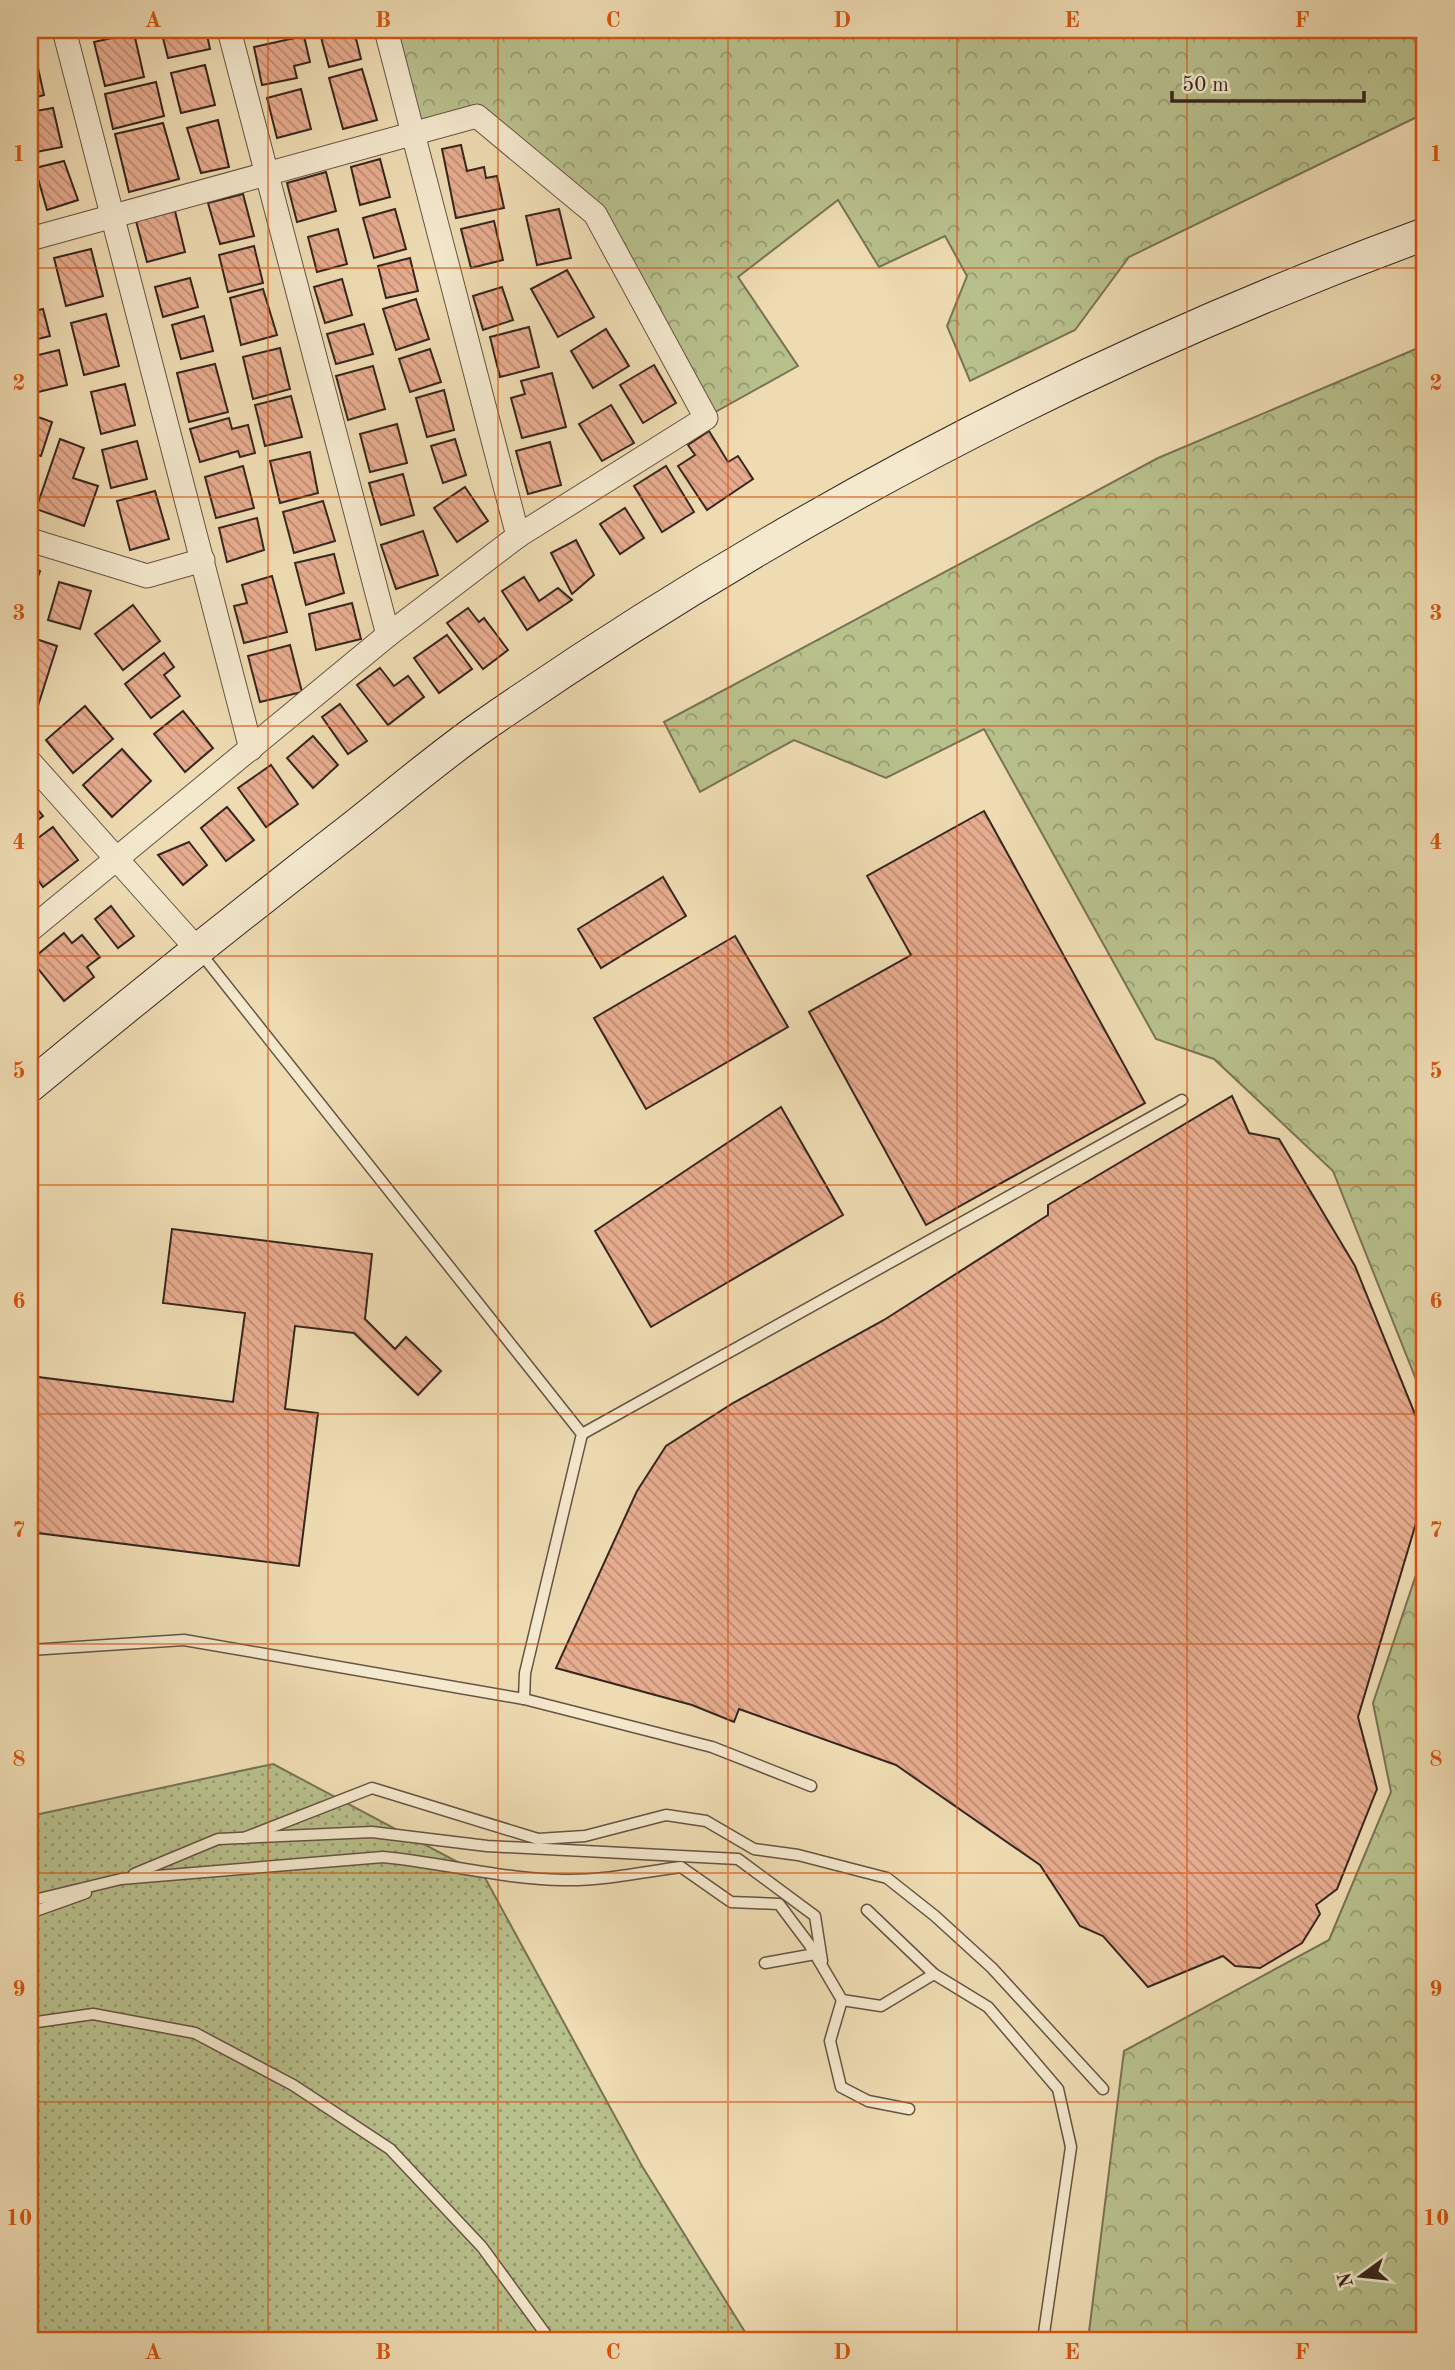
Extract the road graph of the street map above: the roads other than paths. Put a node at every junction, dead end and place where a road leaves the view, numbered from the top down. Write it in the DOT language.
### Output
graph roads {
  1 [pos="64,30"];
  2 [pos="229,30"];
  3 [pos="386,30"];
  4 [pos="414,135"];
  5 [pos="267,175"];
  6 [pos="113,216"];
  7 [pos="1425,234"];
  8 [pos="30,239"];
  9 [pos="518,536"];
  10 [pos="30,540"];
  11 [pos="203,560"];
  12 [pos="388,635"];
  13 [pos="251,749"];
  14 [pos="30,762"];
  15 [pos="118,859"];
  16 [pos="30,930"];
  17 [pos="197,948"];
  18 [pos="30,1086"];
  19 [pos="1182,1100"];
  20 [pos="582,1434"];
  21 [pos="30,1650"];
  22 [pos="524,1699"];
  23 [pos="811,1786"];
  24 [pos="244,1838"];
  25 [pos="121,1879"];
  26 [pos="30,1901"];
  27 [pos="866,1910"];
  28 [pos="30,1913"];
  29 [pos="815,1954"];
  30 [pos="765,1964"];
  31 [pos="824,1969"];
  32 [pos="934,1974"];
  33 [pos="842,2000"];
  34 [pos="30,2023"];
  35 [pos="1103,2089"];
  36 [pos="909,2109"];
  37 [pos="550,2340"];
  38 [pos="1043,2340"];
  1 -- 6 [label="street"];
  2 -- 5 [label="street"];
  3 -- 4 [label="street"];
  4 -- 5 [label="street"];
  4 -- 9 [label="street"];
  4 -- 9 [label="street"];
  5 -- 6 [label="street"];
  5 -- 12 [label="street"];
  6 -- 8 [label="street"];
  6 -- 11 [label="street"];
  7 -- 17 [label="street"];
  9 -- 12 [label="street"];
  10 -- 11 [label="street"];
  11 -- 13 [label="street"];
  12 -- 13 [label="street"];
  13 -- 15 [label="street"];
  14 -- 15 [label="street"];
  15 -- 16 [label="street"];
  15 -- 17 [label="street"];
  17 -- 18 [label="street"];
  17 -- 20 [label="lane"];
  19 -- 20 [label="lane"];
  20 -- 22 [label="lane"];
  21 -- 22 [label="lane"];
  22 -- 23 [label="lane"];
  24 -- 25 [label="lane"];
  24 -- 31 [label="lane"];
  24 -- 35 [label="lane"];
  25 -- 26 [label="lane"];
  25 -- 28 [label="lane"];
  25 -- 29 [label="lane"];
  27 -- 32 [label="lane"];
  29 -- 30 [label="lane"];
  29 -- 31 [label="lane"];
  31 -- 33 [label="lane"];
  32 -- 33 [label="lane"];
  32 -- 38 [label="lane"];
  33 -- 36 [label="lane"];
  34 -- 37 [label="lane"];
}
